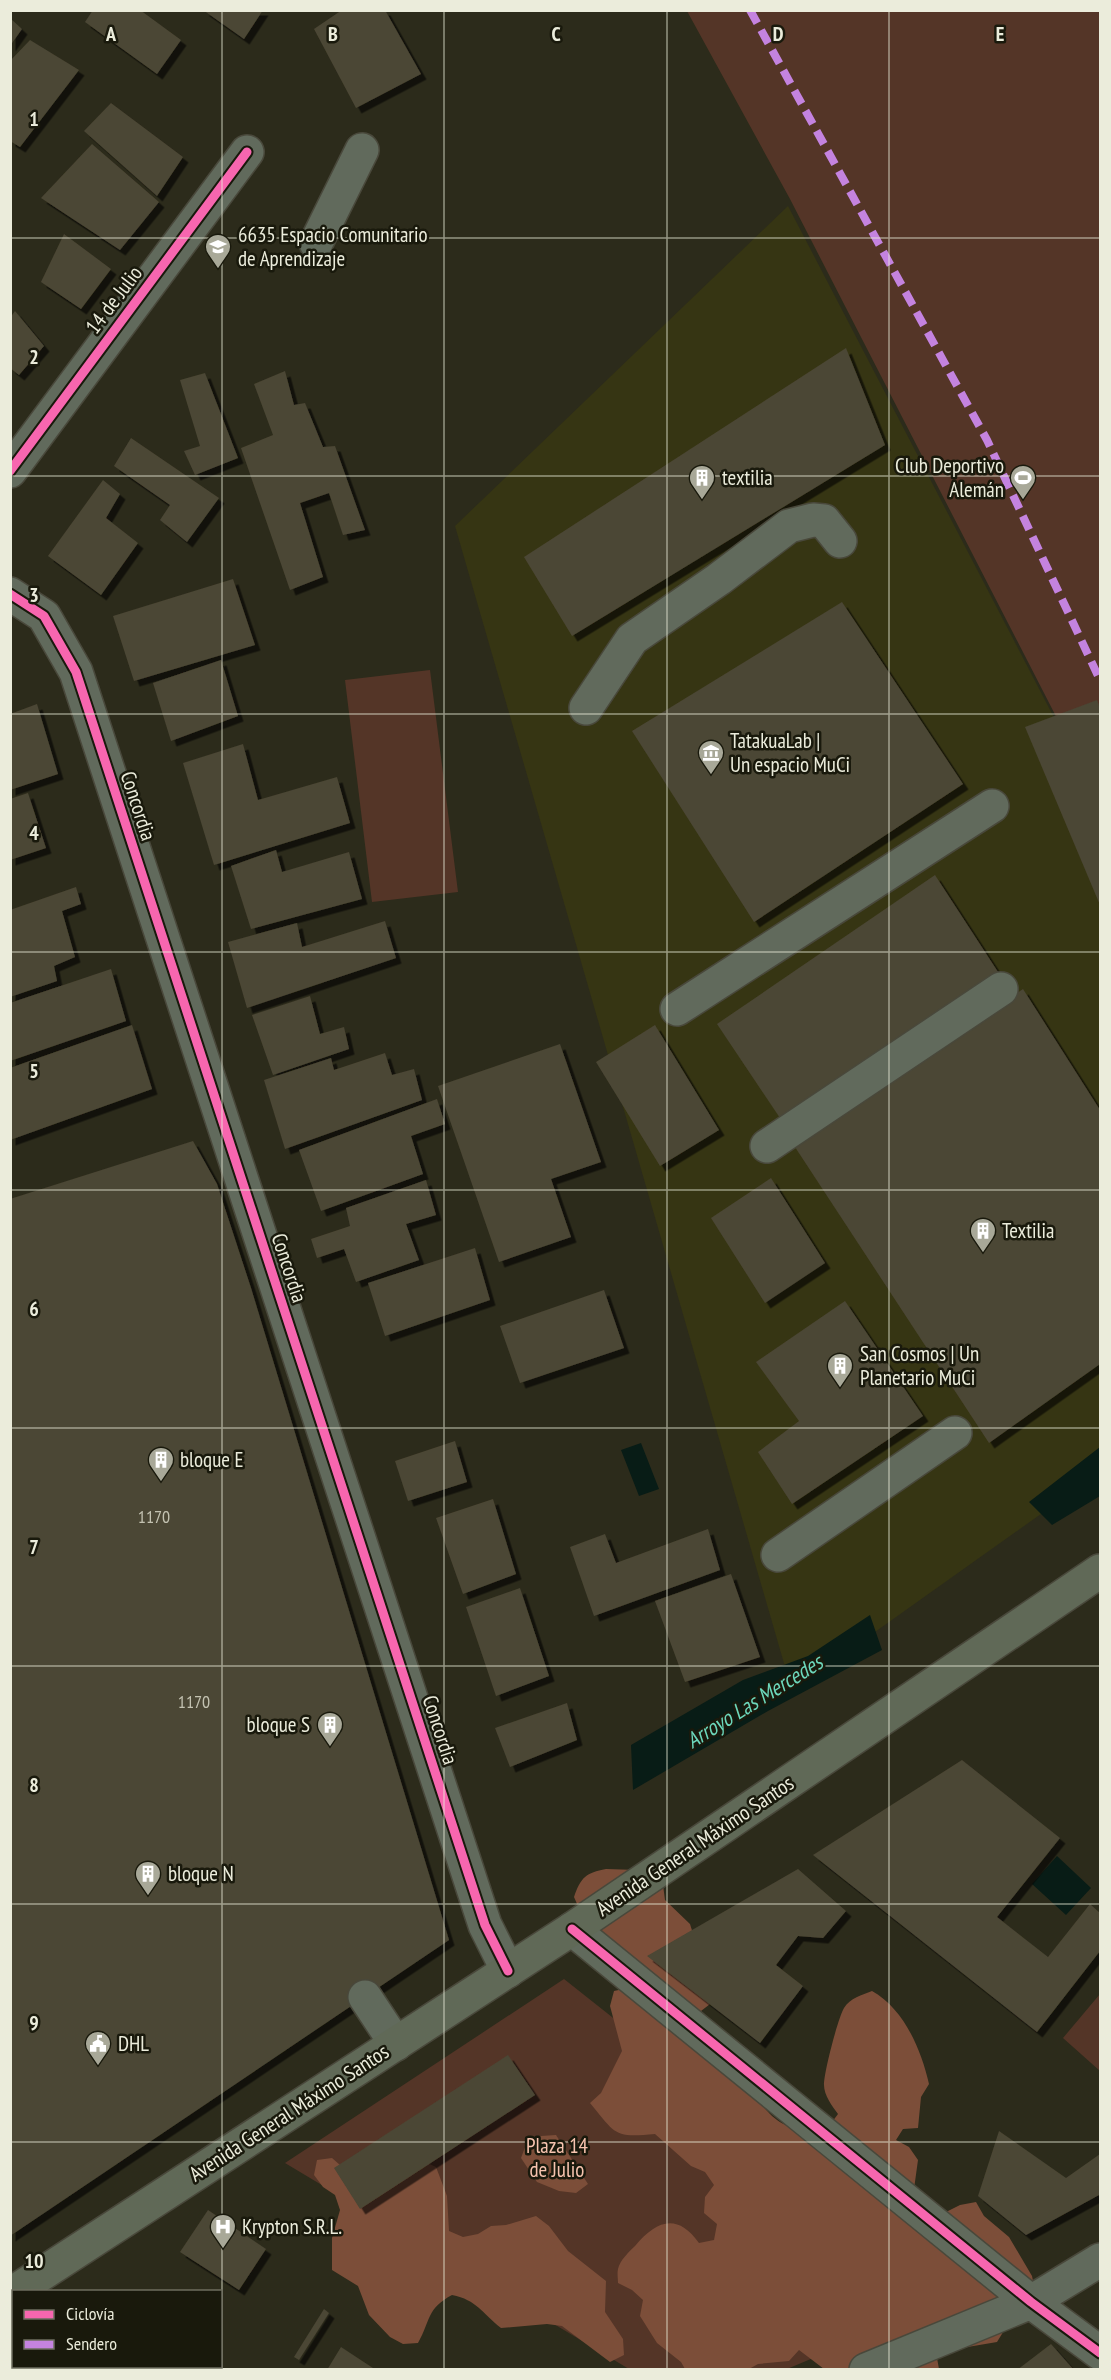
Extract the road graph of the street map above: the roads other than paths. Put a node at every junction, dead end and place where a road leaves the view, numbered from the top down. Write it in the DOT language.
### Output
graph roads {
  1 [pos="362,150"];
  2 [pos="247,152"];
  3 [pos="316,243"];
  4 [pos="10,471"];
  5 [pos="840,541"];
  6 [pos="10,594"];
  7 [pos="586,708"];
  8 [pos="992,806"];
  9 [pos="1001,989"];
  10 [pos="676,1009"];
  11 [pos="767,1146"];
  12 [pos="956,1433"];
  13 [pos="778,1555"];
  14 [pos="1101,1571"];
  15 [pos="572,1929"];
  16 [pos="508,1971"];
  17 [pos="365,1997"];
  18 [pos="396,2044"];
  19 [pos="1101,2260"];
  20 [pos="22,2290"];
  21 [pos="1031,2302"];
  22 [pos="1101,2353"];
  23 [pos="866,2370"];
  1 -- 3 [label="street"];
  2 -- 4 [label="street, 14 de Julio"];
  5 -- 7 [label="street"];
  6 -- 16 [label="street, Concordia"];
  8 -- 10 [label="street"];
  9 -- 11 [label="street"];
  12 -- 13 [label="street"];
  14 -- 15 [label="main road, Avenida General Máximo Santos"];
  15 -- 16 [label="main road, Avenida General Máximo Santos"];
  15 -- 21 [label="street"];
  16 -- 18 [label="main road, Avenida General Máximo Santos"];
  17 -- 18 [label="street"];
  18 -- 20 [label="main road, Avenida General Máximo Santos"];
  19 -- 21 [label="street"];
  21 -- 22 [label="street"];
  21 -- 23 [label="street"];
}
